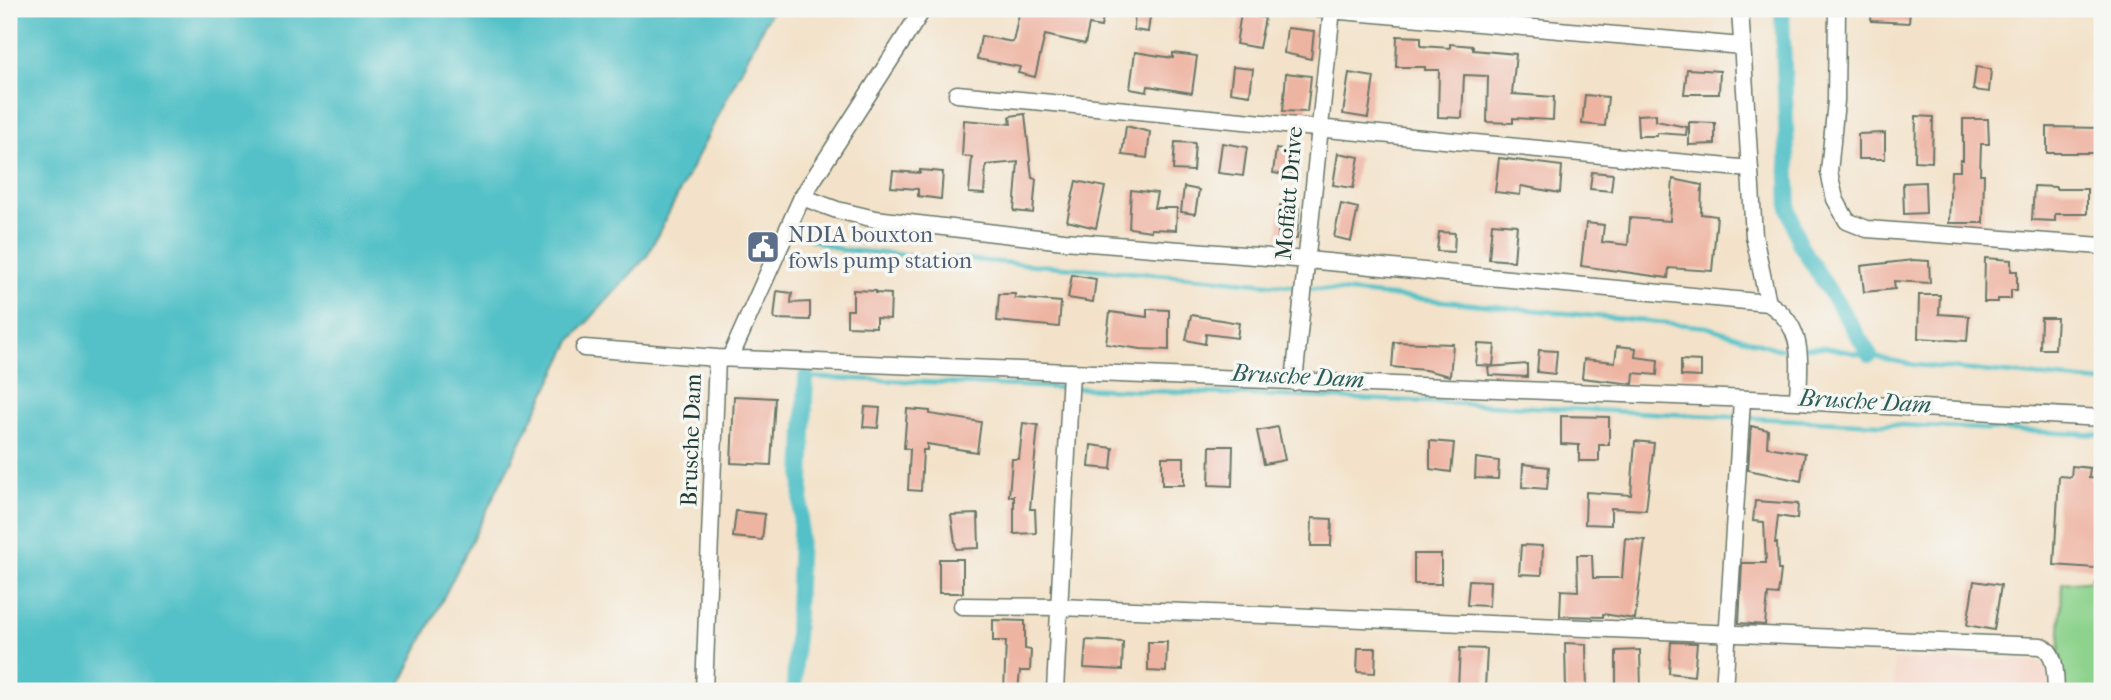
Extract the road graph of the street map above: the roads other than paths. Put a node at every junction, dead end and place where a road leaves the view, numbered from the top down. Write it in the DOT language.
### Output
graph roads {
  1 [pos="923,9"];
  2 [pos="1740,9"];
  3 [pos="1837,9"];
  4 [pos="1327,10"];
  5 [pos="1742,46"];
  6 [pos="957,94"];
  7 [pos="1318,127"];
  8 [pos="1750,169"];
  9 [pos="802,197"];
  10 [pos="2102,246"];
  11 [pos="1306,265"];
  12 [pos="1768,303"];
  13 [pos="584,348"];
  14 [pos="724,358"];
  15 [pos="1294,382"];
  16 [pos="1070,383"];
  17 [pos="1742,400"];
  18 [pos="1798,401"];
  19 [pos="2102,418"];
  20 [pos="962,606"];
  21 [pos="1059,607"];
  22 [pos="1727,634"];
  23 [pos="704,691"];
  24 [pos="1055,691"];
  25 [pos="1724,691"];
  26 [pos="2056,691"];
  1 -- 9 [label="street"];
  2 -- 5 [label="street"];
  3 -- 10 [label="street"];
  4 -- 5 [label="street"];
  4 -- 7 [label="street, Moffatt Drive"];
  5 -- 8 [label="street"];
  6 -- 7 [label="street"];
  7 -- 8 [label="street"];
  7 -- 11 [label="street, Moffatt Drive"];
  8 -- 12 [label="street"];
  9 -- 11 [label="street"];
  9 -- 14 [label="street"];
  11 -- 12 [label="street"];
  11 -- 15 [label="street, Moffatt Drive"];
  12 -- 18 [label="street"];
  13 -- 14 [label="street"];
  14 -- 16 [label="street, Brusche Dam"];
  14 -- 23 [label="street, Brusche Dam"];
  15 -- 16 [label="street, Brusche Dam"];
  15 -- 17 [label="street, Brusche Dam"];
  16 -- 21 [label="street"];
  17 -- 18 [label="street, Brusche Dam"];
  17 -- 22 [label="street"];
  18 -- 19 [label="street, Brusche Dam"];
  20 -- 21 [label="street"];
  21 -- 22 [label="street"];
  21 -- 24 [label="street"];
  22 -- 25 [label="street"];
  22 -- 26 [label="street"];
}
